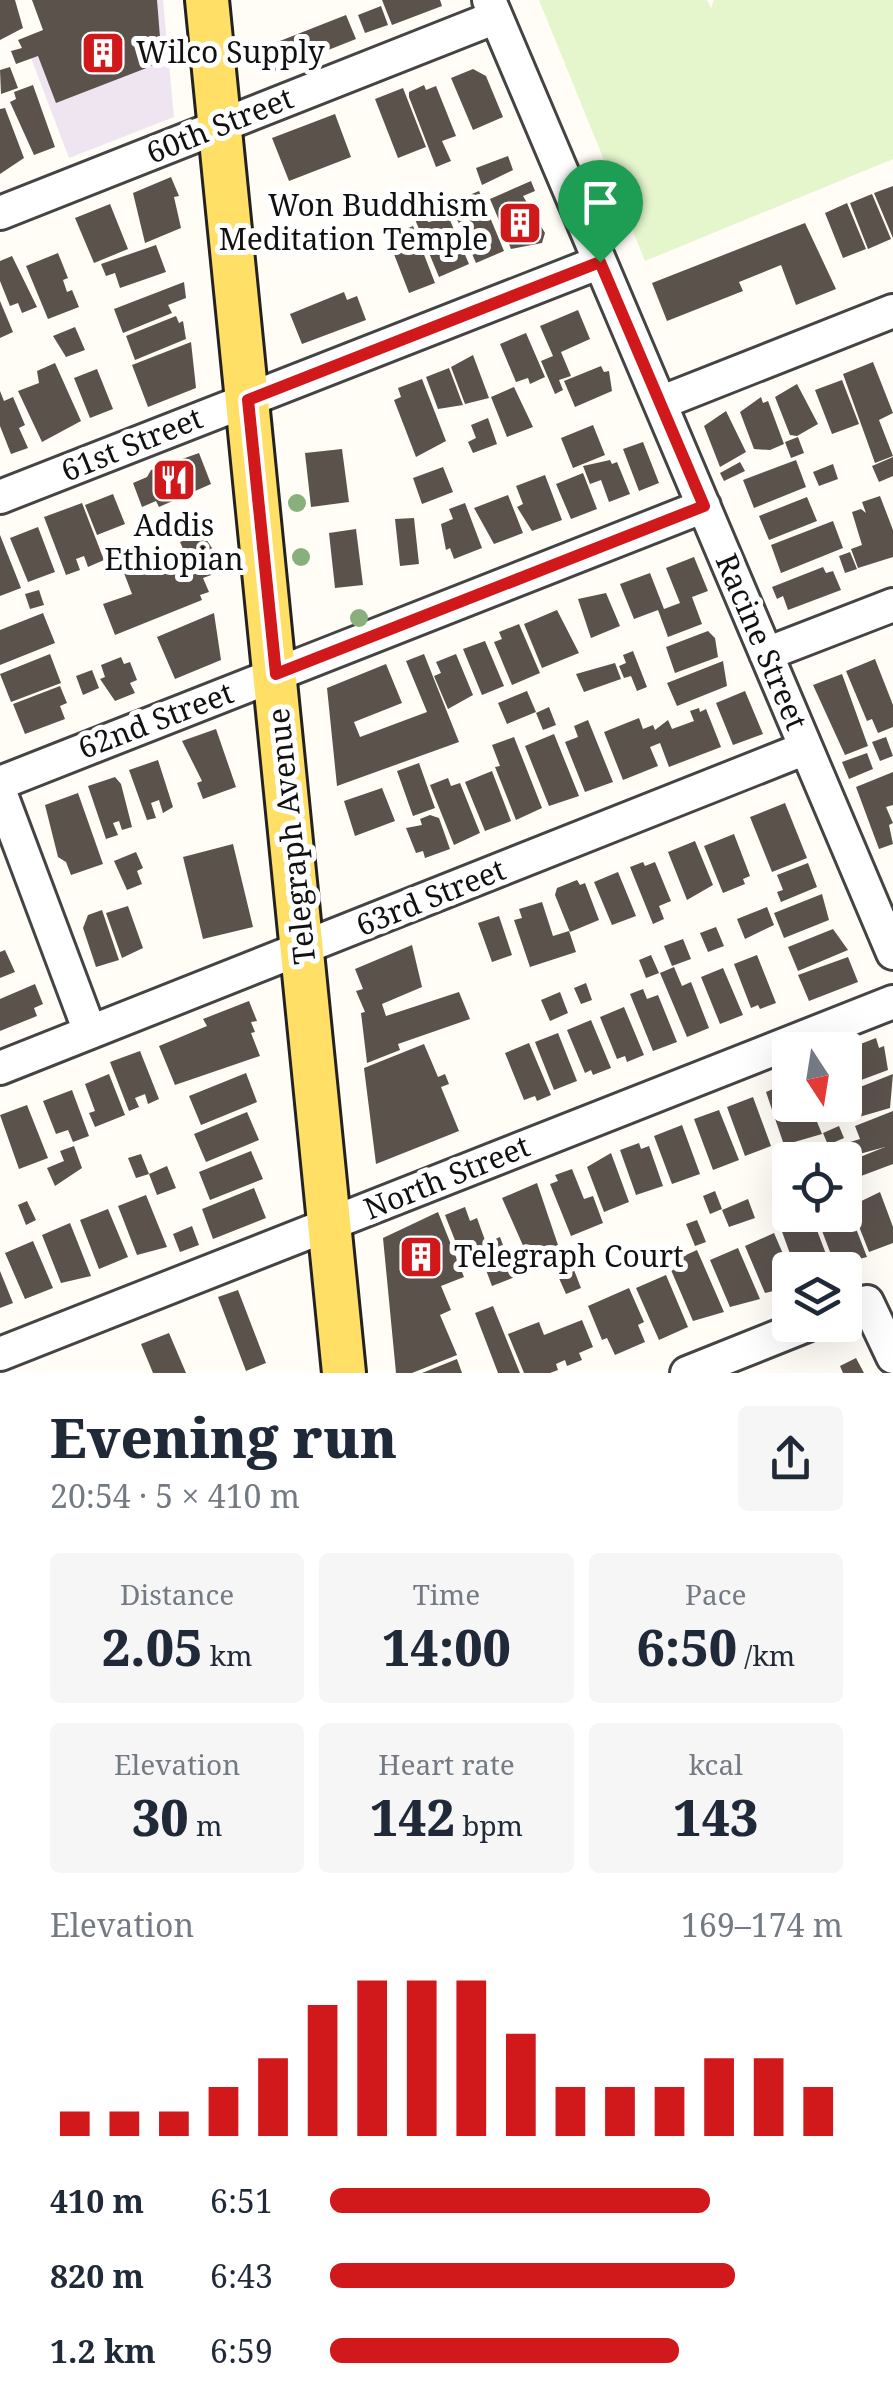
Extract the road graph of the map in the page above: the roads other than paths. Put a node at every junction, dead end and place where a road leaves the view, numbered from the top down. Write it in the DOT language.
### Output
graph roads {
  1 [pos="208,0"];
  2 [pos="492,8"];
  3 [pos="220,125"];
  4 [pos="0,213"];
  5 [pos="600,262"];
  6 [pos="893,311"];
  7 [pos="248,400"];
  8 [pos="660,403"];
  9 [pos="0,498"];
  10 [pos="704,506"];
  11 [pos="893,604"];
  12 [pos="766,654"];
  13 [pos="276,674"];
  14 [pos="806,748"];
  15 [pos="0,782"];
  16 [pos="0,792"];
  17 [pos="889,934"];
  18 [pos="303,949"];
  19 [pos="893,1002"];
  20 [pos="90,1032"];
  21 [pos="0,1068"];
  22 [pos="330,1224"];
  23 [pos="868,1301"];
  24 [pos="772,1339"];
  25 [pos="0,1354"];
  26 [pos="893,1356"];
  27 [pos="344,1373"];
  28 [pos="687,1373"];
  1 -- 3 [label="main road, Telegraph Avenue"];
  2 -- 3 [label="street, 60th Street"];
  2 -- 5 [label="street, Racine Street"];
  3 -- 4 [label="street, 60th Street"];
  3 -- 7 [label="main road, Telegraph Avenue"];
  5 -- 7 [label="street, 61st Street"];
  5 -- 8 [label="street, Racine Street"];
  6 -- 8 [label="street"];
  7 -- 9 [label="street, 61st Street"];
  7 -- 13 [label="main road, Telegraph Avenue"];
  8 -- 10 [label="street, Racine Street"];
  10 -- 12 [label="street, Racine Street"];
  10 -- 13 [label="street, 62nd Street"];
  11 -- 12 [label="street"];
  12 -- 14 [label="street, Racine Street"];
  13 -- 15 [label="street, 62nd Street"];
  13 -- 18 [label="main road, Telegraph Avenue"];
  14 -- 17 [label="street, Racine Street"];
  14 -- 18 [label="street, 63rd Street"];
  16 -- 20 [label="street"];
  18 -- 20 [label="street, 63rd Street"];
  18 -- 22 [label="main road, Telegraph Avenue"];
  19 -- 22 [label="street, North Street"];
  20 -- 21 [label="street, 63rd Street"];
  22 -- 25 [label="street, North Street"];
  22 -- 27 [label="main road, Telegraph Avenue"];
  23 -- 26 [label="street"];
  24 -- 28 [label="street"];
}
